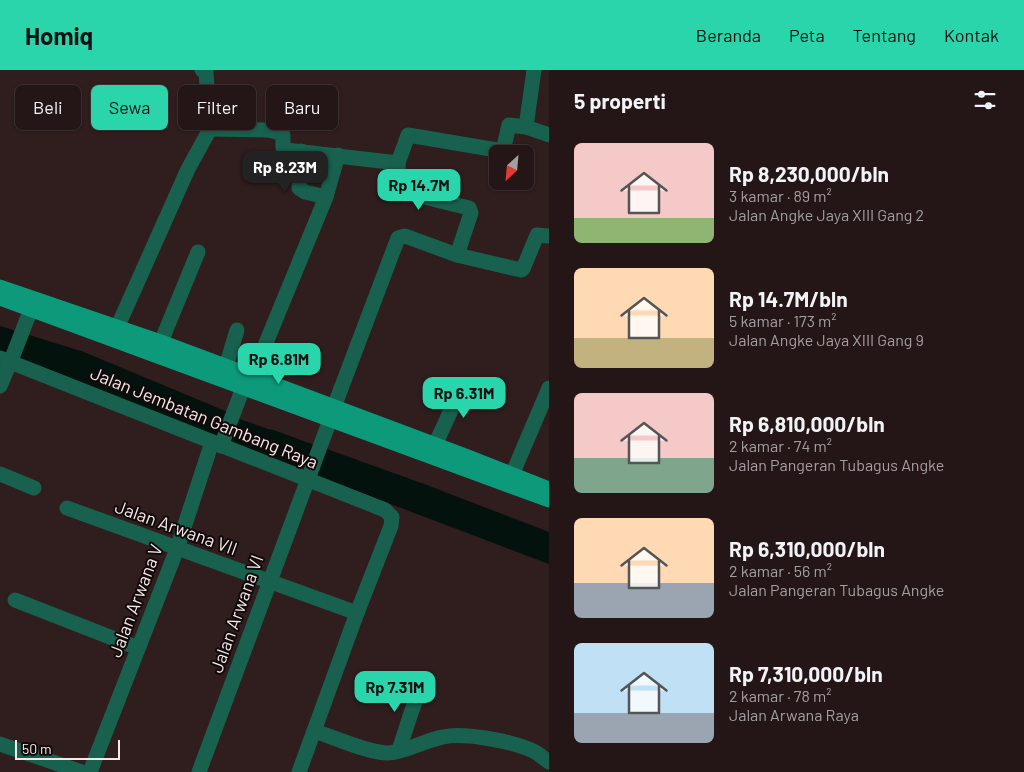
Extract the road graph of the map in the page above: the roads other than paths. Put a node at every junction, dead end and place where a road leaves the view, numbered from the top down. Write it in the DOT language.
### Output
graph roads {
  1 [pos="202,70"];
  2 [pos="534,70"];
  3 [pos="207,85"];
  4 [pos="526,127"];
  5 [pos="209,130"];
  6 [pos="256,130"];
  7 [pos="549,135"];
  8 [pos="301,151"];
  9 [pos="338,155"];
  10 [pos="398,163"];
  11 [pos="326,197"];
  12 [pos="549,236"];
  13 [pos="198,252"];
  14 [pos="457,255"];
  15 [pos="0,287"];
  16 [pos="0,298"];
  17 [pos="31,309"];
  18 [pos="117,328"];
  19 [pos="237,330"];
  20 [pos="161,342"];
  21 [pos="8,359"];
  22 [pos="226,368"];
  23 [pos="0,386"];
  24 [pos="245,387"];
  25 [pos="549,388"];
  26 [pos="459,393"];
  27 [pos="332,413"];
  28 [pos="219,441"];
  29 [pos="435,445"];
  30 [pos="0,474"];
  31 [pos="309,475"];
  32 [pos="512,475"];
  33 [pos="34,488"];
  34 [pos="549,488"];
  35 [pos="549,500"];
  36 [pos="67,508"];
  37 [pos="177,549"];
  38 [pos="270,581"];
  39 [pos="15,600"];
  40 [pos="356,613"];
  41 [pos="138,648"];
  42 [pos="422,685"];
  43 [pos="314,730"];
  44 [pos="0,744"];
  45 [pos="399,750"];
  46 [pos="549,762"];
  47 [pos="82,772"];
  48 [pos="90,772"];
  49 [pos="199,772"];
  50 [pos="299,772"];
  1 -- 3 [label="street"];
  2 -- 4 [label="street"];
  4 -- 7 [label="street"];
  4 -- 10 [label="street"];
  5 -- 18 [label="street"];
  6 -- 8 [label="street"];
  8 -- 9 [label="street"];
  8 -- 11 [label="street"];
  9 -- 10 [label="street"];
  9 -- 11 [label="street, Jalan Arwana V"];
  10 -- 14 [label="street"];
  11 -- 24 [label="street, Jalan Arwana V"];
  12 -- 14 [label="street"];
  13 -- 20 [label="street"];
  14 -- 27 [label="street, Jalan Arwana VI"];
  15 -- 18 [label="main road"];
  16 -- 17 [label="main road"];
  17 -- 21 [label="street"];
  17 -- 24 [label="main road"];
  18 -- 20 [label="main road"];
  19 -- 22 [label="street"];
  20 -- 22 [label="main road"];
  21 -- 23 [label="street"];
  21 -- 28 [label="street, Jalan Jembatan Gambang Raya"];
  22 -- 24 [label="main road"];
  24 -- 27 [label="main road"];
  24 -- 28 [label="street, Jalan Arwana V"];
  25 -- 32 [label="street"];
  26 -- 29 [label="street"];
  27 -- 29 [label="main road"];
  27 -- 31 [label="street, Jalan Arwana VI"];
  27 -- 35 [label="main road"];
  28 -- 31 [label="street, Jalan Jembatan Gambang Raya"];
  28 -- 37 [label="street, Jalan Arwana V"];
  29 -- 32 [label="main road"];
  30 -- 33 [label="street"];
  31 -- 38 [label="street, Jalan Arwana VI"];
  31 -- 40 [label="street, Jalan Jembatan Gambang Raya"];
  32 -- 34 [label="main road"];
  36 -- 37 [label="street, Jalan Arwana VII"];
  37 -- 38 [label="street, Jalan Arwana VII"];
  37 -- 41 [label="street, Jalan Arwana V"];
  38 -- 40 [label="street, Jalan Arwana VII"];
  38 -- 49 [label="street, Jalan Arwana VI"];
  39 -- 41 [label="street"];
  40 -- 43 [label="street"];
  41 -- 48 [label="street, Jalan Arwana V"];
  42 -- 45 [label="street"];
  43 -- 45 [label="street"];
  43 -- 50 [label="street"];
  44 -- 47 [label="street"];
  45 -- 46 [label="street"];
}
